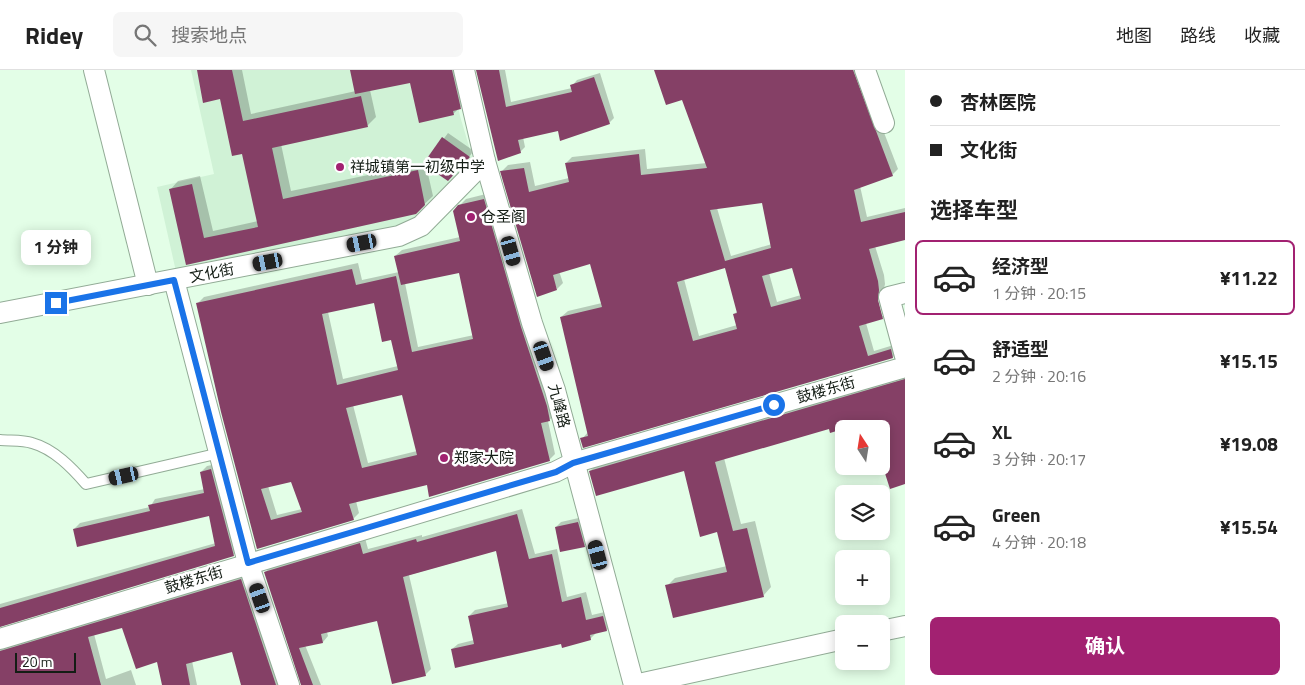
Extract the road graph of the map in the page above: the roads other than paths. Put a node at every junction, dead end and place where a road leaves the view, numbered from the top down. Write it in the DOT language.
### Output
graph roads {
  1 [pos="94,70"];
  2 [pos="464,70"];
  3 [pos="865,70"];
  4 [pos="884,123"];
  5 [pos="485,161"];
  6 [pos="174,280"];
  7 [pos="148,285"];
  8 [pos="905,293"];
  9 [pos="0,313"];
  10 [pos="905,356"];
  11 [pos="905,367"];
  12 [pos="0,440"];
  13 [pos="220,453"];
  14 [pos="573,463"];
  15 [pos="244,564"];
  16 [pos="905,626"];
  17 [pos="890,629"];
  18 [pos="0,639"];
  19 [pos="835,641"];
  20 [pos="289,685"];
  21 [pos="634,685"];
  1 -- 7 [label="street"];
  2 -- 5 [label="street, 九峰路"];
  3 -- 4 [label="street"];
  5 -- 6 [label="street, 文化街"];
  5 -- 14 [label="street, 九峰路"];
  6 -- 7 [label="street, 文化街"];
  6 -- 13 [label="street"];
  7 -- 9 [label="street, 文化街"];
  8 -- 10 [label="street"];
  11 -- 14 [label="street, 鼓楼东街"];
  12 -- 13 [label="lane"];
  13 -- 15 [label="street"];
  14 -- 15 [label="street, 鼓楼东街"];
  14 -- 21 [label="street, 九峰路"];
  15 -- 18 [label="street, 鼓楼东街"];
  15 -- 20 [label="street"];
  16 -- 17 [label="street"];
  19 -- 21 [label="street"];
}
